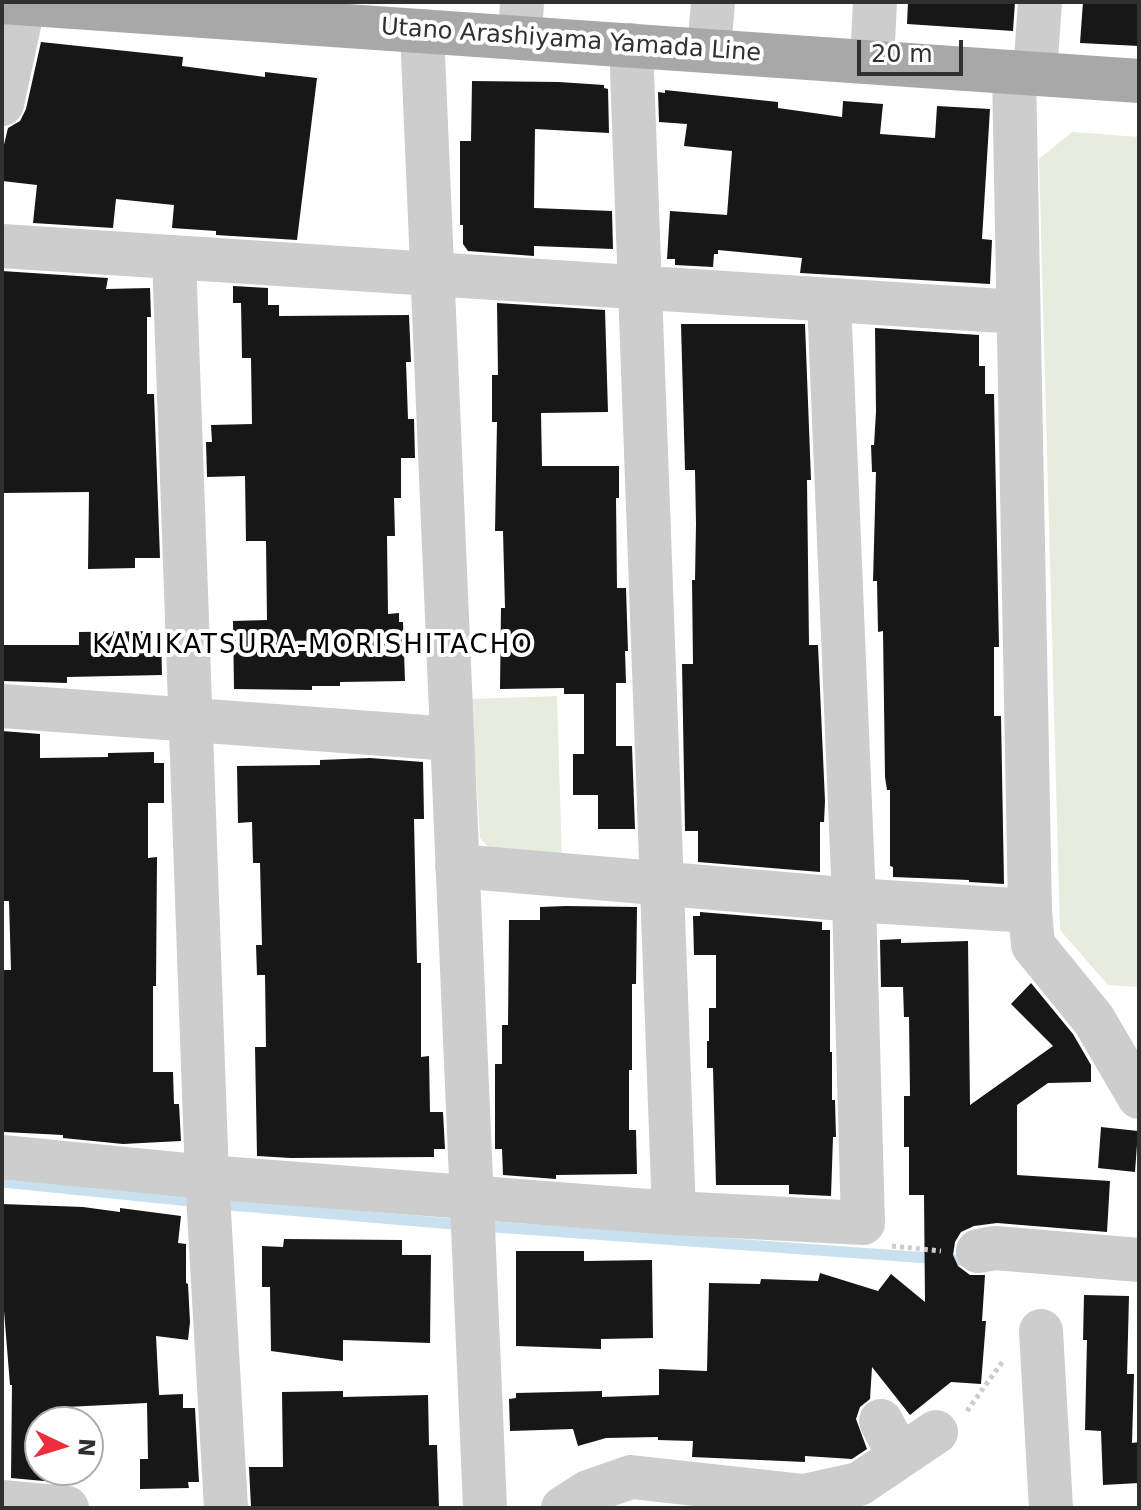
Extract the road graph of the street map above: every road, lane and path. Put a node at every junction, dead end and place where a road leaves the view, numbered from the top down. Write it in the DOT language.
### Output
graph roads {
  1 [pos="713,2"];
  2 [pos="875,2"];
  3 [pos="1040,2"];
  4 [pos="17,3"];
  5 [pos="314,13"];
  6 [pos="521,20"];
  7 [pos="422,31"];
  8 [pos="631,45"];
  9 [pos="709,51"];
  10 [pos="872,62"];
  11 [pos="1025,73"];
  12 [pos="1139,81"];
  13 [pos="2,104"];
  14 [pos="2,246"];
  15 [pos="174,257"];
  16 [pos="432,274"];
  17 [pos="639,287"];
  18 [pos="829,300"];
  19 [pos="1017,312"];
  20 [pos="2,706"];
  21 [pos="191,719"];
  22 [pos="452,739"];
  23 [pos="457,866"];
  24 [pos="662,885"];
  25 [pos="854,900"];
  26 [pos="1030,911"];
  27 [pos="1139,1097"];
  28 [pos="2,1157"];
  29 [pos="207,1177"];
  30 [pos="471,1196"];
  31 [pos="674,1213"];
  32 [pos="863,1223"];
  33 [pos="978,1251"];
  34 [pos="1139,1260"];
  35 [pos="1041,1331"];
  36 [pos="936,1432"];
  37 [pos="2,1502"];
  38 [pos="67,1508"];
  39 [pos="226,1508"];
  40 [pos="485,1508"];
  41 [pos="563,1508"];
  42 [pos="1051,1508"];
  1 -- 9 [label="street"];
  2 -- 10 [label="street"];
  3 -- 11 [label="street"];
  4 -- 5 [label="main road, Utano Arashiyama Yamada Line"];
  4 -- 13 [label="street"];
  5 -- 7 [label="main road, Utano Arashiyama Yamada Line"];
  6 -- 7 [label="main road, Utano Arashiyama Yamada Line"];
  6 -- 8 [label="main road, Utano Arashiyama Yamada Line"];
  7 -- 16 [label="street"];
  8 -- 9 [label="main road, Utano Arashiyama Yamada Line"];
  8 -- 17 [label="street"];
  9 -- 10 [label="main road, Utano Arashiyama Yamada Line"];
  10 -- 11 [label="main road, Utano Arashiyama Yamada Line"];
  11 -- 12 [label="main road, Utano Arashiyama Yamada Line"];
  11 -- 19 [label="street"];
  14 -- 15 [label="street"];
  15 -- 16 [label="street"];
  15 -- 21 [label="street"];
  16 -- 17 [label="street"];
  16 -- 22 [label="street"];
  17 -- 18 [label="street"];
  17 -- 24 [label="street"];
  18 -- 19 [label="street"];
  18 -- 25 [label="street"];
  19 -- 26 [label="street"];
  20 -- 21 [label="street"];
  21 -- 22 [label="street"];
  21 -- 29 [label="street"];
  22 -- 23 [label="street"];
  23 -- 24 [label="street"];
  23 -- 30 [label="street"];
  24 -- 25 [label="street"];
  24 -- 31 [label="street"];
  25 -- 26 [label="street"];
  25 -- 32 [label="street"];
  26 -- 27 [label="street"];
  28 -- 29 [label="street"];
  29 -- 30 [label="street"];
  29 -- 39 [label="street"];
  30 -- 31 [label="street"];
  30 -- 40 [label="street"];
  31 -- 32 [label="street"];
  32 -- 33 [label="path"];
  33 -- 34 [label="street"];
  35 -- 36 [label="path"];
  35 -- 42 [label="street"];
  36 -- 41 [label="street"];
  37 -- 38 [label="street"];
}
